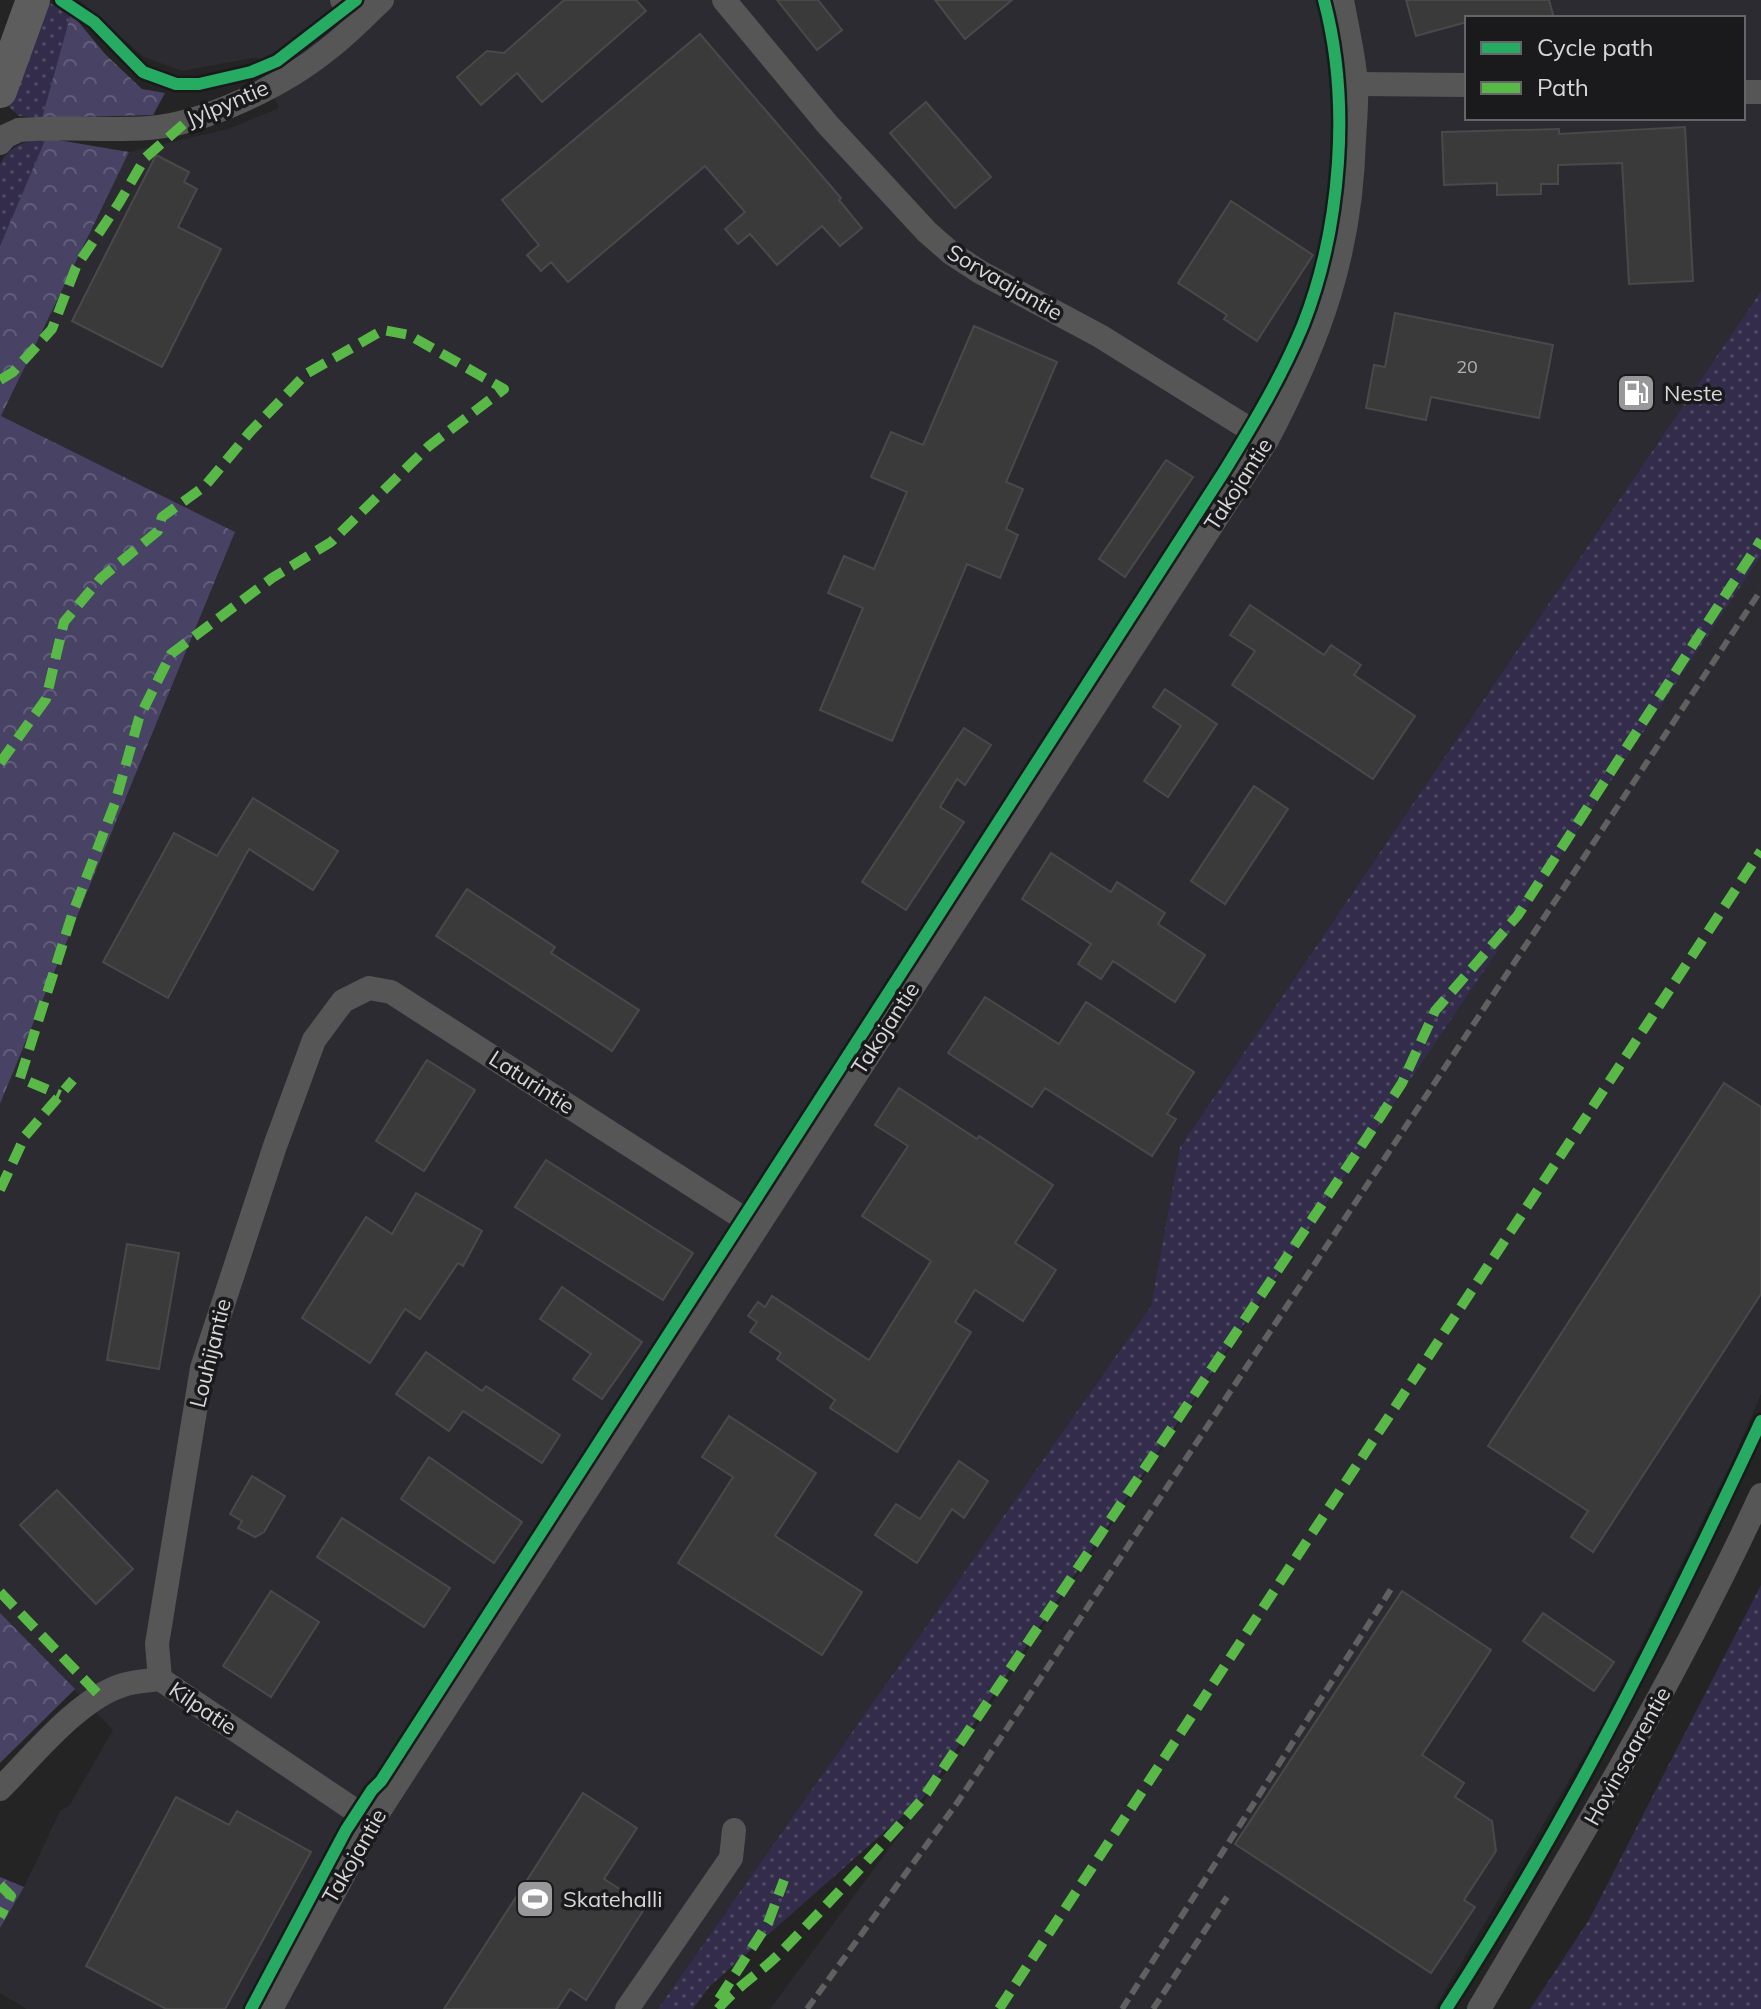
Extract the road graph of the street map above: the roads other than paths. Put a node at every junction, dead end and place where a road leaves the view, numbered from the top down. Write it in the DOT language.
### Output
graph roads {
  1 [pos="33,0"];
  2 [pos="342,0"];
  3 [pos="382,0"];
  4 [pos="724,0"];
  5 [pos="1342,0"];
  6 [pos="361,20"];
  7 [pos="1356,84"];
  8 [pos="1465,85"];
  9 [pos="0,91"];
  10 [pos="0,143"];
  11 [pos="1267,440"];
  12 [pos="314,1040"];
  13 [pos="757,1227"];
  14 [pos="1761,1495"];
  15 [pos="160,1679"];
  16 [pos="0,1789"];
  17 [pos="372,1822"];
  18 [pos="734,1830"];
  19 [pos="271,2009"];
  20 [pos="627,2009"];
  21 [pos="1479,2009"];
  1 -- 9 [label="highway"];
  2 -- 6 [label="street"];
  3 -- 6 [label="street, Jylpyntie"];
  4 -- 11 [label="street, Sorvaajantie"];
  5 -- 7 [label="street, Takojantie"];
  6 -- 10 [label="street, Jylpyntie"];
  7 -- 8 [label="street"];
  7 -- 11 [label="street, Takojantie"];
  11 -- 13 [label="street, Takojantie"];
  12 -- 13 [label="street, Laturintie"];
  12 -- 15 [label="street, Louhijantie"];
  13 -- 17 [label="street, Takojantie"];
  14 -- 21 [label="street, Hovinsaarentie"];
  15 -- 16 [label="street, Kilpatie"];
  15 -- 17 [label="street, Kilpatie"];
  17 -- 19 [label="street, Takojantie"];
  18 -- 20 [label="street"];
}
